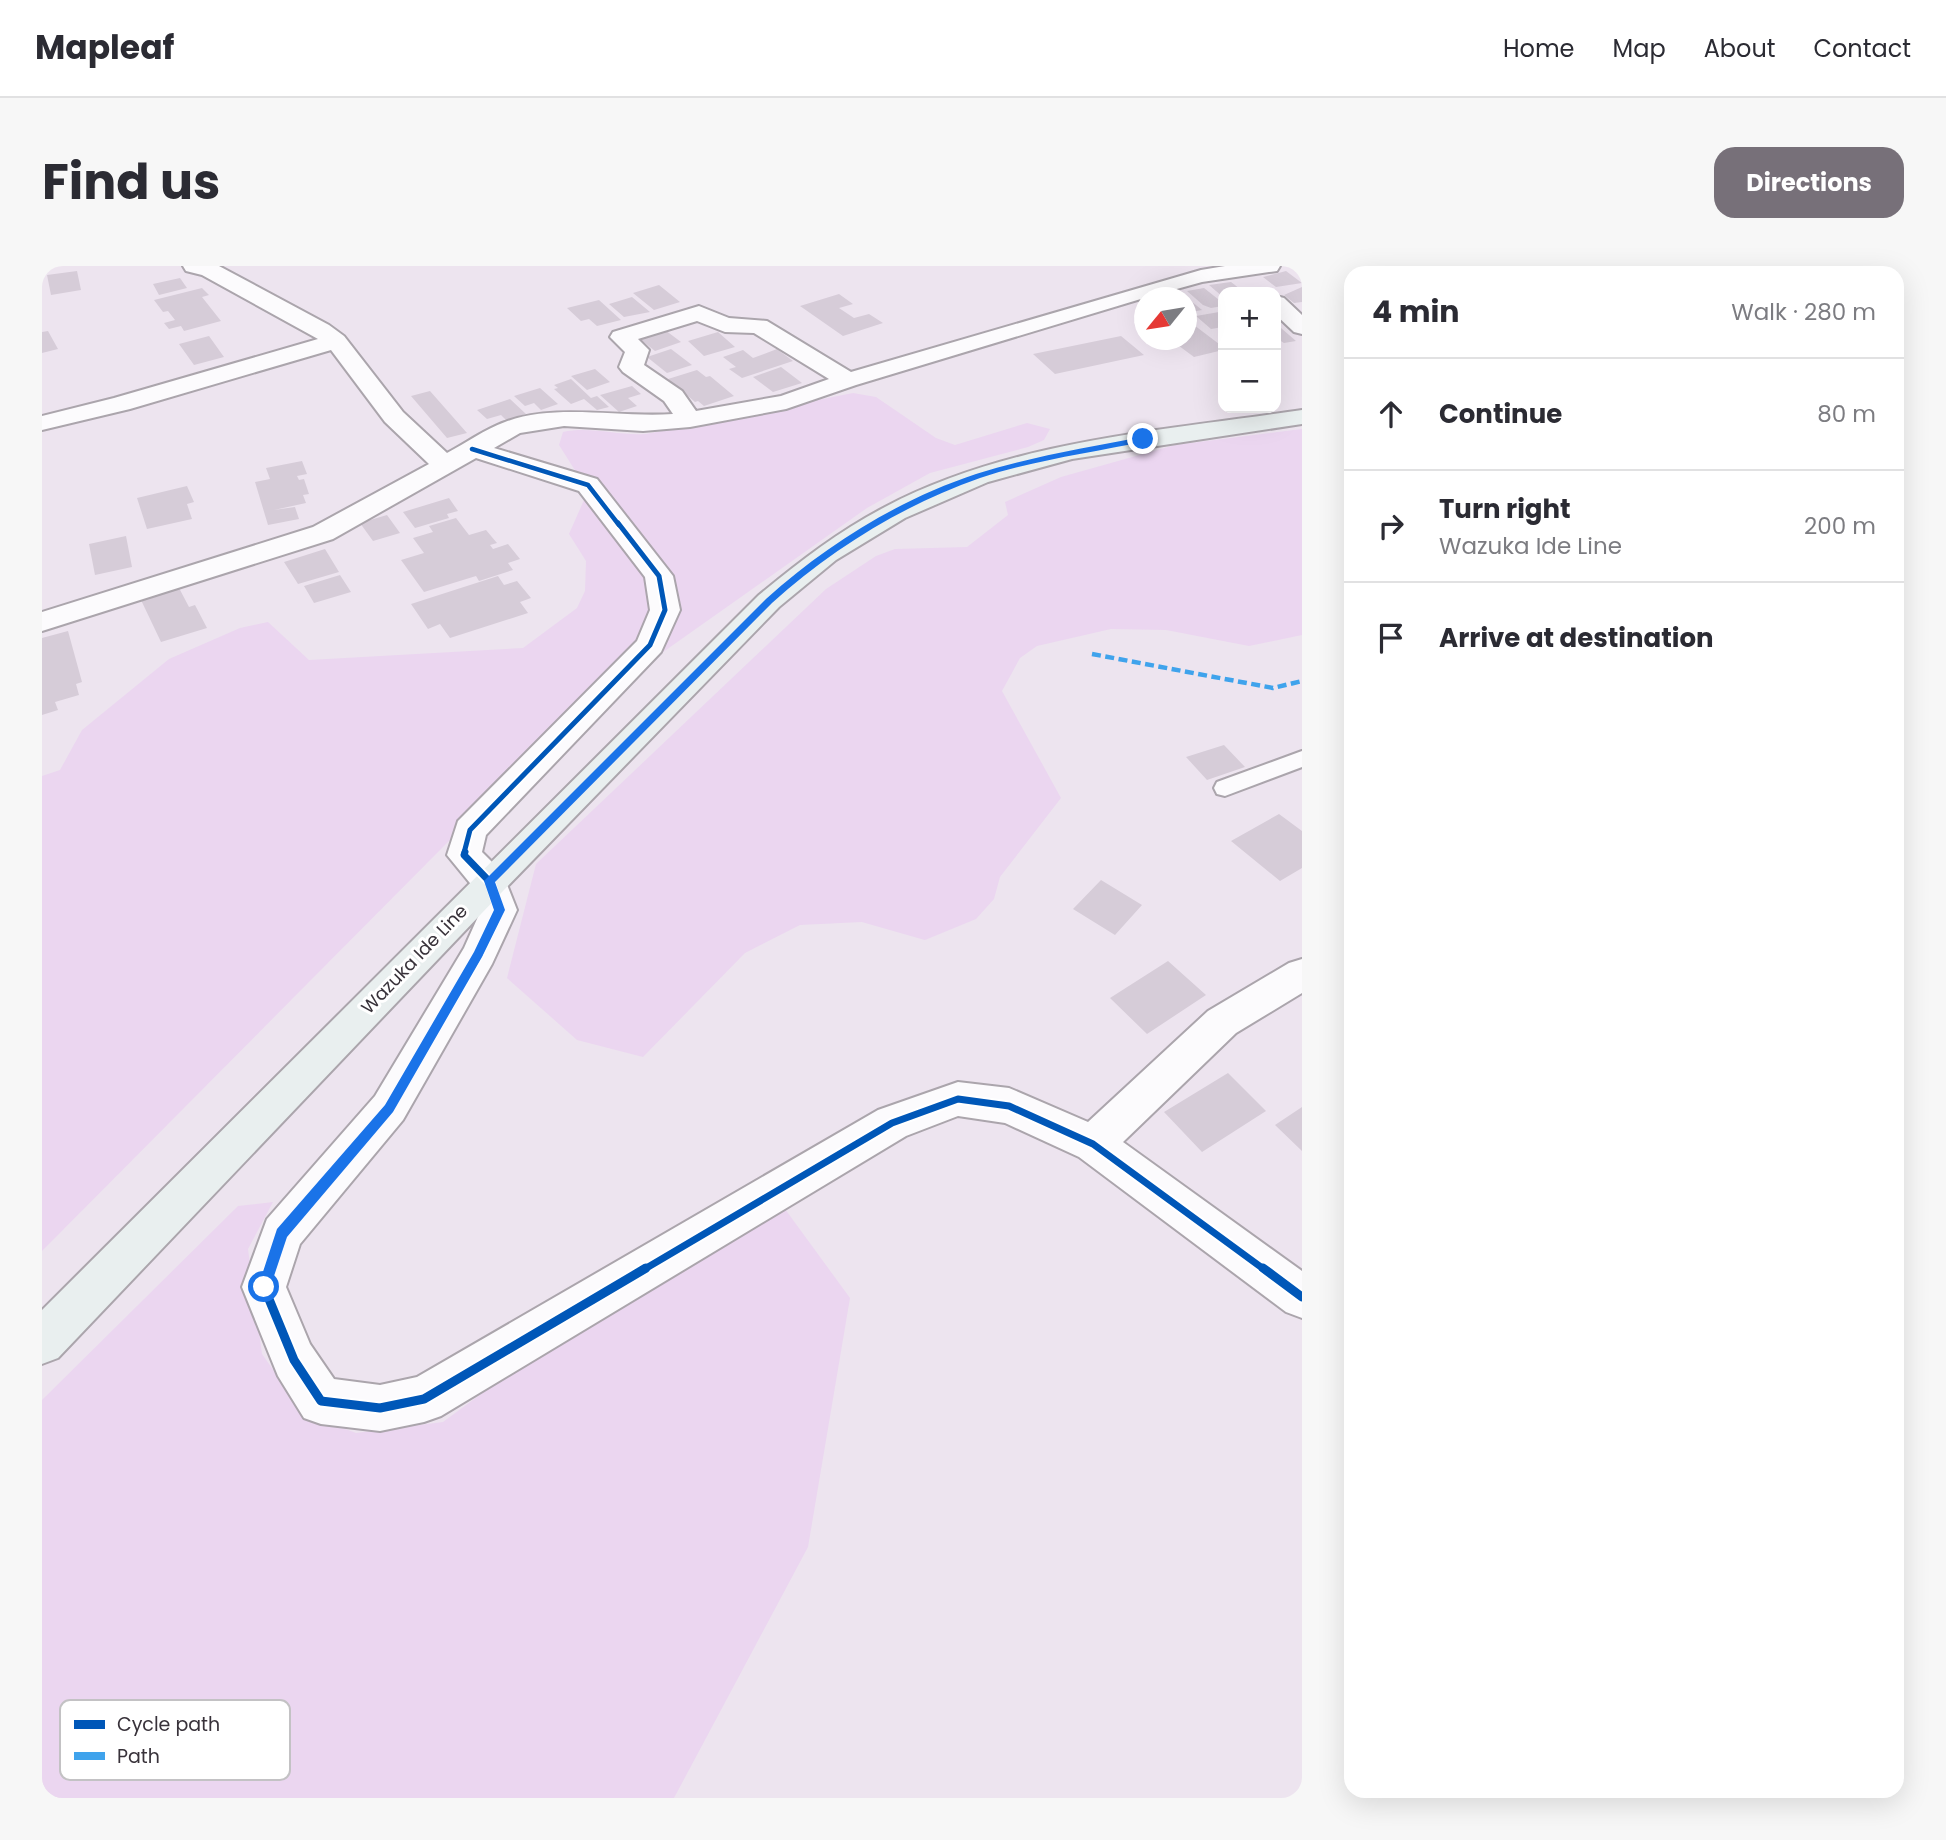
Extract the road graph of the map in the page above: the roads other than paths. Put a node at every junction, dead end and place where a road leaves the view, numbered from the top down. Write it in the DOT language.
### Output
graph roads {
  1 [pos="194,266"];
  2 [pos="1269,266"];
  3 [pos="1239,270"];
  4 [pos="1258,287"];
  5 [pos="1281,308"];
  6 [pos="1302,327"];
  7 [pos="336,341"];
  8 [pos="848,380"];
  9 [pos="1302,417"];
  10 [pos="690,419"];
  11 [pos="42,423"];
  12 [pos="472,449"];
  13 [pos="446,466"];
  14 [pos="42,622"];
  15 [pos="1302,759"];
  16 [pos="1224,788"];
  17 [pos="490,881"];
  18 [pos="1302,974"];
  19 [pos="1093,1143"];
  20 [pos="1302,1297"];
  21 [pos="42,1342"];
  1 -- 7 [label="street"];
  2 -- 3 [label="street"];
  3 -- 4 [label="street"];
  3 -- 8 [label="street"];
  5 -- 6 [label="street"];
  7 -- 11 [label="street"];
  7 -- 13 [label="street"];
  8 -- 10 [label="street"];
  8 -- 10 [label="street"];
  9 -- 17 [label="main road, Wazuka Ide Line"];
  10 -- 12 [label="street"];
  12 -- 13 [label="street"];
  12 -- 17 [label="street"];
  13 -- 14 [label="street"];
  15 -- 16 [label="lane"];
  17 -- 19 [label="street"];
  17 -- 21 [label="main road, Wazuka Ide Line"];
  18 -- 19 [label="street"];
  19 -- 20 [label="street"];
}
